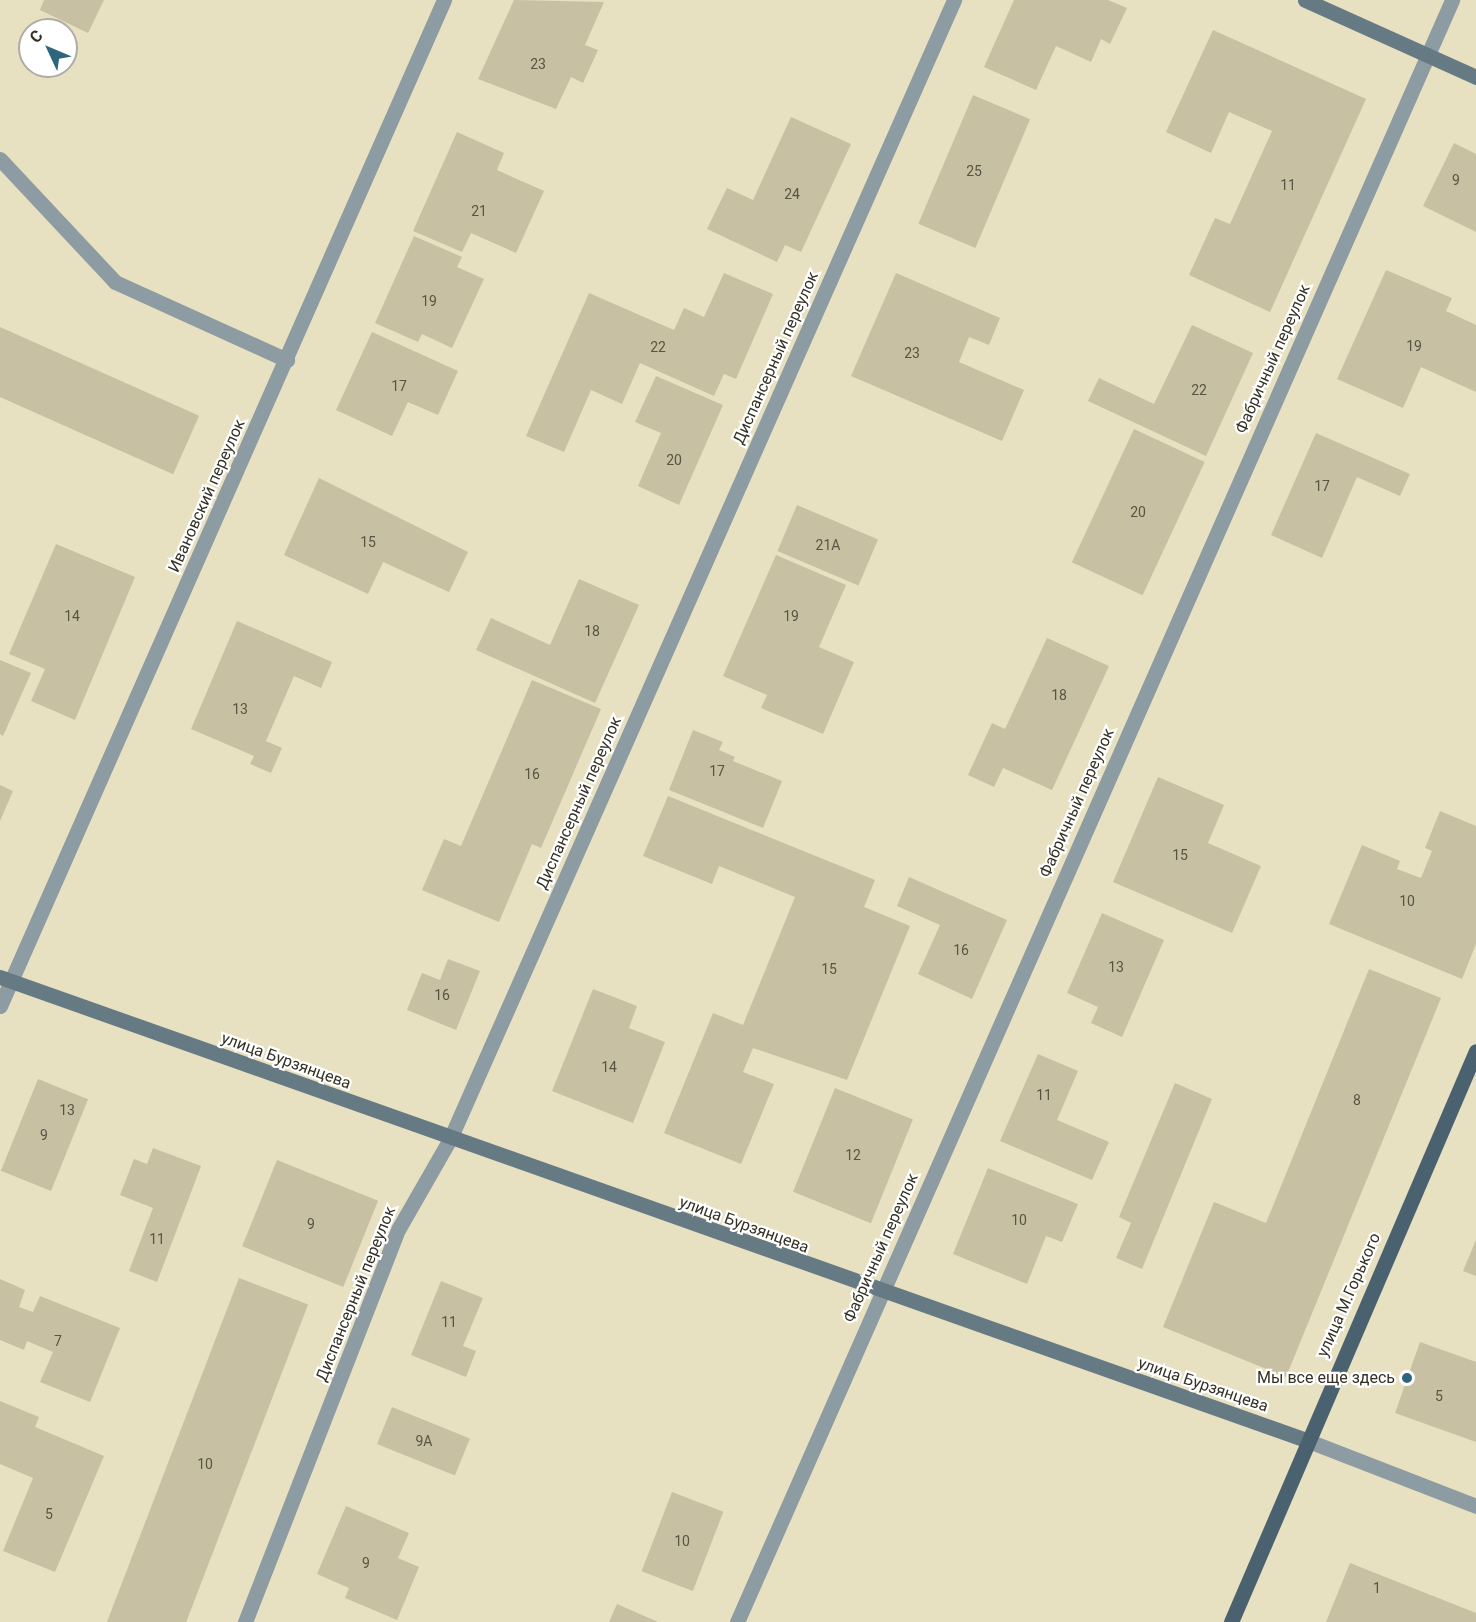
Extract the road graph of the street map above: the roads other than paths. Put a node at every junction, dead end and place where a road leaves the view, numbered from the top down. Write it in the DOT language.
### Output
graph roads {
  1 [pos="444,0"];
  2 [pos="954,0"];
  3 [pos="1305,0"];
  4 [pos="1452,0"];
  5 [pos="1427,55"];
  6 [pos="1476,77"];
  7 [pos="0,159"];
  8 [pos="287,360"];
  9 [pos="5,979"];
  10 [pos="0,1006"];
  11 [pos="1476,1051"];
  12 [pos="450,1139"];
  13 [pos="880,1293"];
  14 [pos="1306,1440"];
  15 [pos="1476,1506"];
  16 [pos="244,1622"];
  17 [pos="737,1622"];
  18 [pos="1231,1622"];
  1 -- 8 [label="street, Ивановский переулок"];
  2 -- 12 [label="street, Диспансерный переулок"];
  3 -- 5 [label="street"];
  4 -- 5 [label="street, Фабричный переулок"];
  5 -- 6 [label="street"];
  5 -- 13 [label="street, Фабричный переулок"];
  7 -- 8 [label="street"];
  8 -- 9 [label="street, Ивановский переулок"];
  9 -- 10 [label="street, Ивановский переулок"];
  9 -- 12 [label="street, улица Бурзянцева"];
  11 -- 14 [label="main road, улица М.Горького"];
  12 -- 13 [label="street, улица Бурзянцева"];
  12 -- 16 [label="street, Диспансерный переулок"];
  13 -- 14 [label="street, улица Бурзянцева"];
  13 -- 17 [label="street, Фабричный переулок"];
  14 -- 15 [label="street, улица Бурзянцева"];
  14 -- 18 [label="main road, улица М.Горького"];
}
